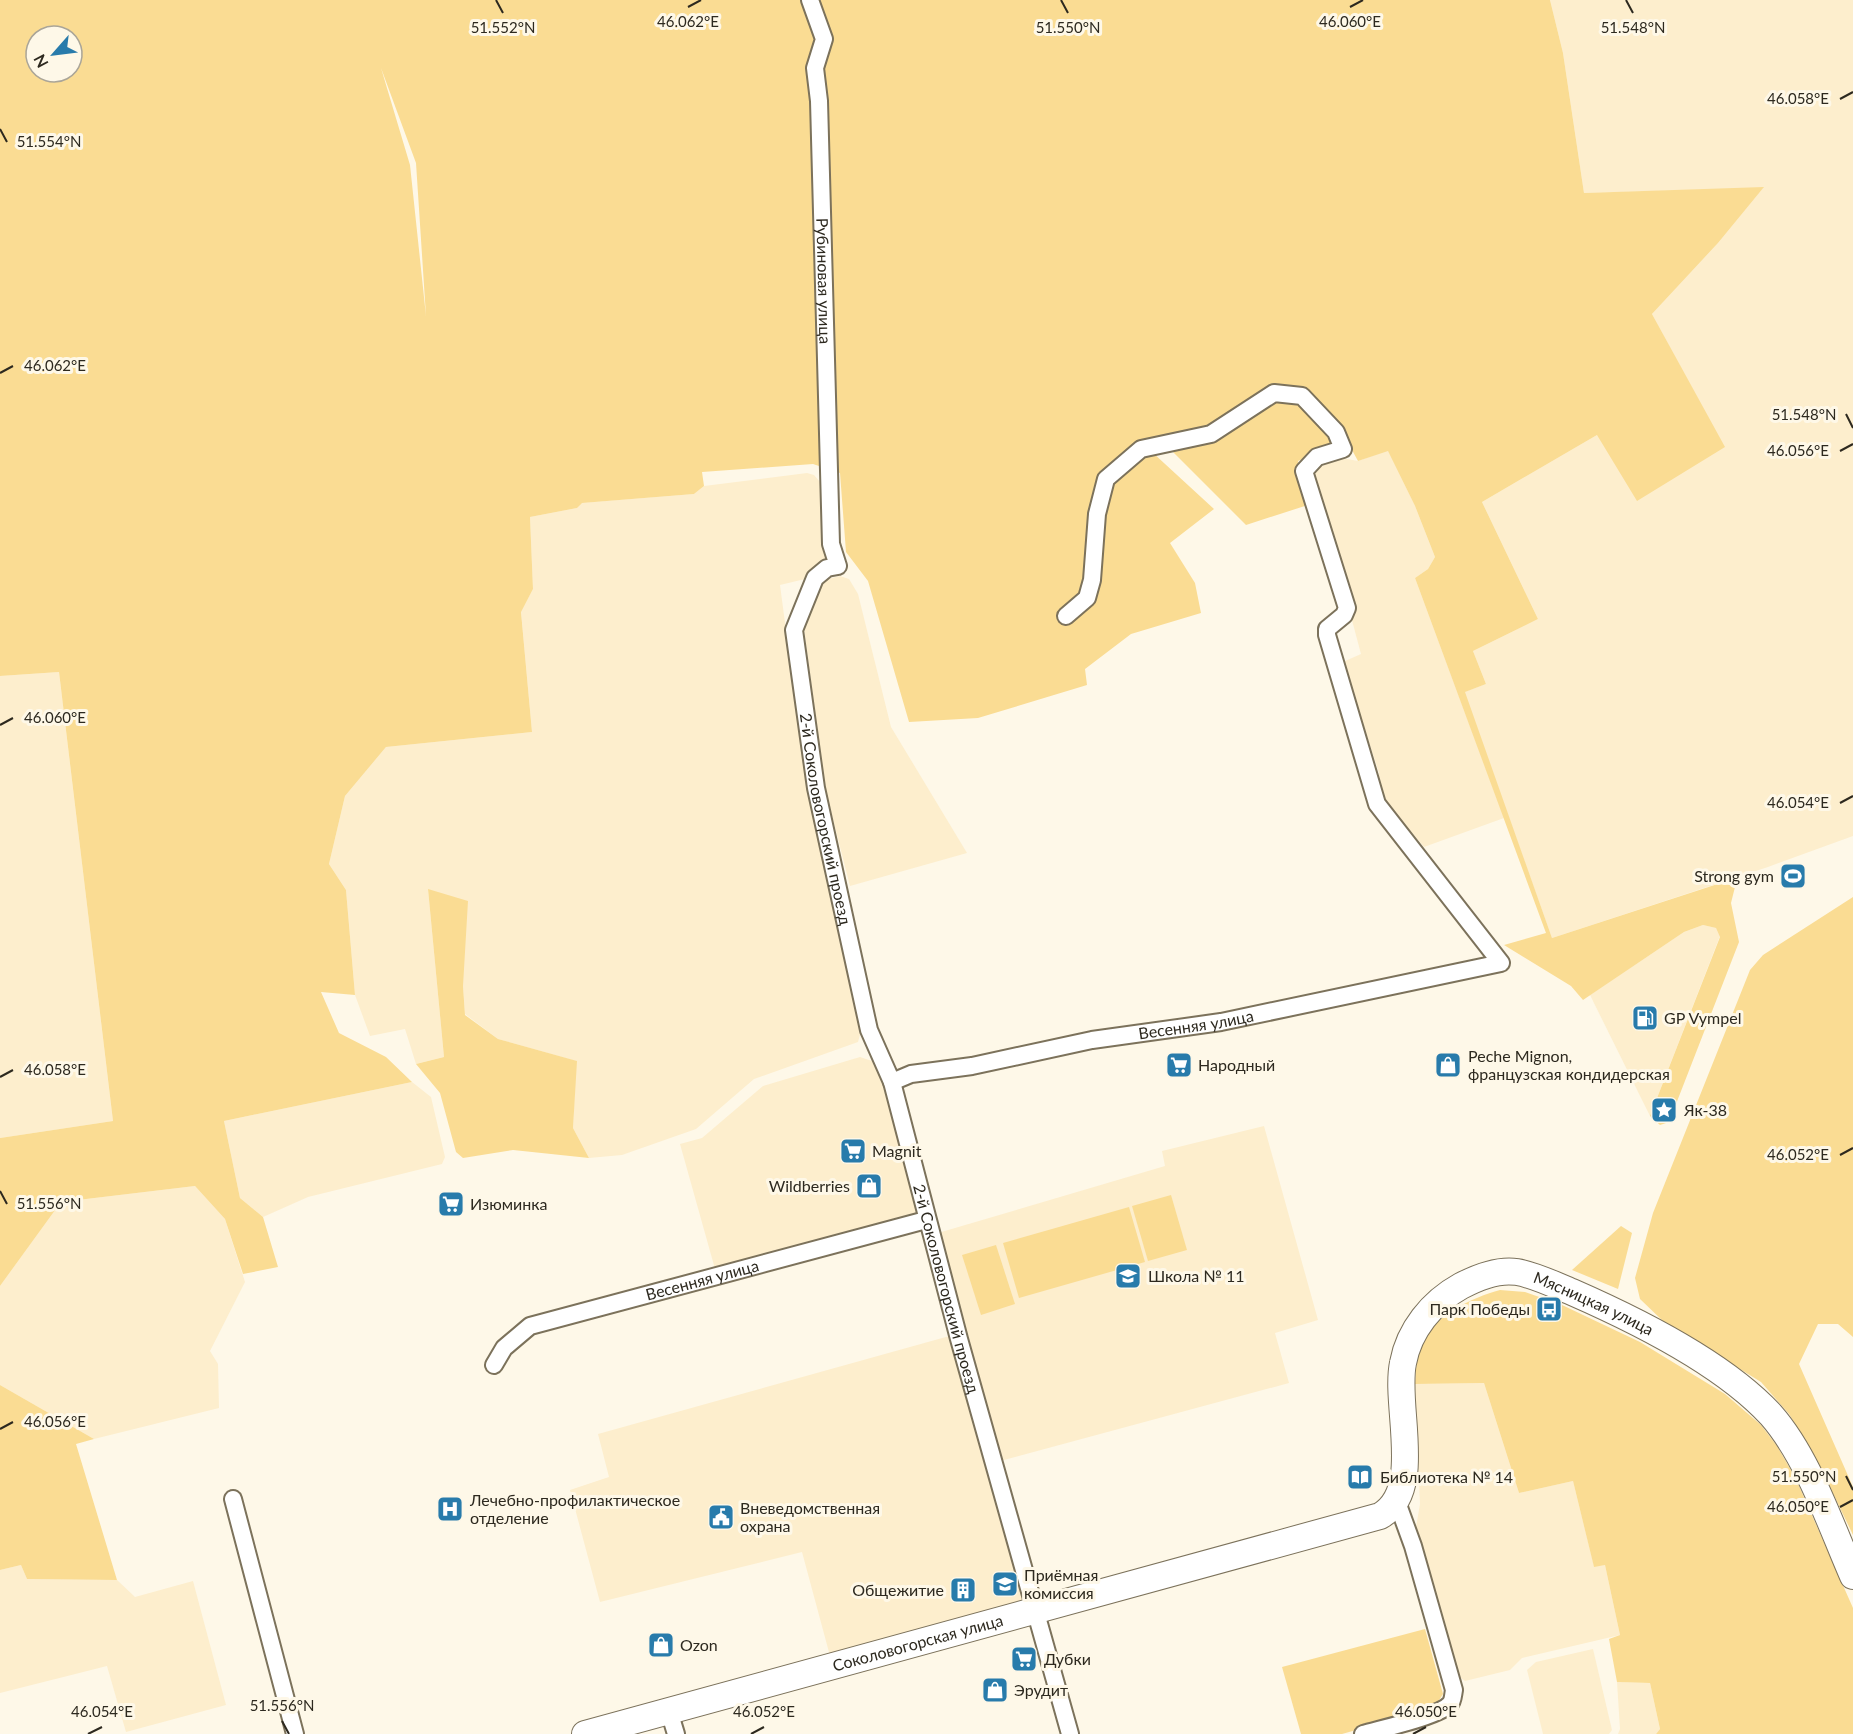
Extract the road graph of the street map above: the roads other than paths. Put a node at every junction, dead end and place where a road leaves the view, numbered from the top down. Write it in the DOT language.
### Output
graph roads {
  1 [pos="810,0"];
  2 [pos="1066,616"];
  3 [pos="794,630"];
  4 [pos="892,1082"];
  5 [pos="926,1220"];
  6 [pos="494,1365"];
  7 [pos="233,1499"];
  8 [pos="1393,1506"];
  9 [pos="1853,1576"];
  10 [pos="1036,1610"];
  11 [pos="672,1723"];
  12 [pos="295,1734"];
  13 [pos="585,1734"];
  14 [pos="1070,1734"];
  15 [pos="1363,1734"];
  1 -- 3 [label="street, Рубиновая улица"];
  2 -- 4 [label="street, Весенняя улица"];
  3 -- 4 [label="street, 2-й Соколовогорский проезд"];
  4 -- 5 [label="street, 2-й Соколовогорский проезд"];
  5 -- 6 [label="street, Весенняя улица"];
  5 -- 10 [label="street, 2-й Соколовогорский проезд"];
  7 -- 12 [label="street"];
  8 -- 9 [label="main road, Мясницкая улица"];
  8 -- 10 [label="main road, Соколовогорская улица"];
  8 -- 15 [label="street"];
  10 -- 11 [label="main road, Соколовогорская улица"];
  10 -- 14 [label="street, 2-й Соколовогорский проезд"];
  11 -- 13 [label="main road, Соколовогорская улица"];
}
